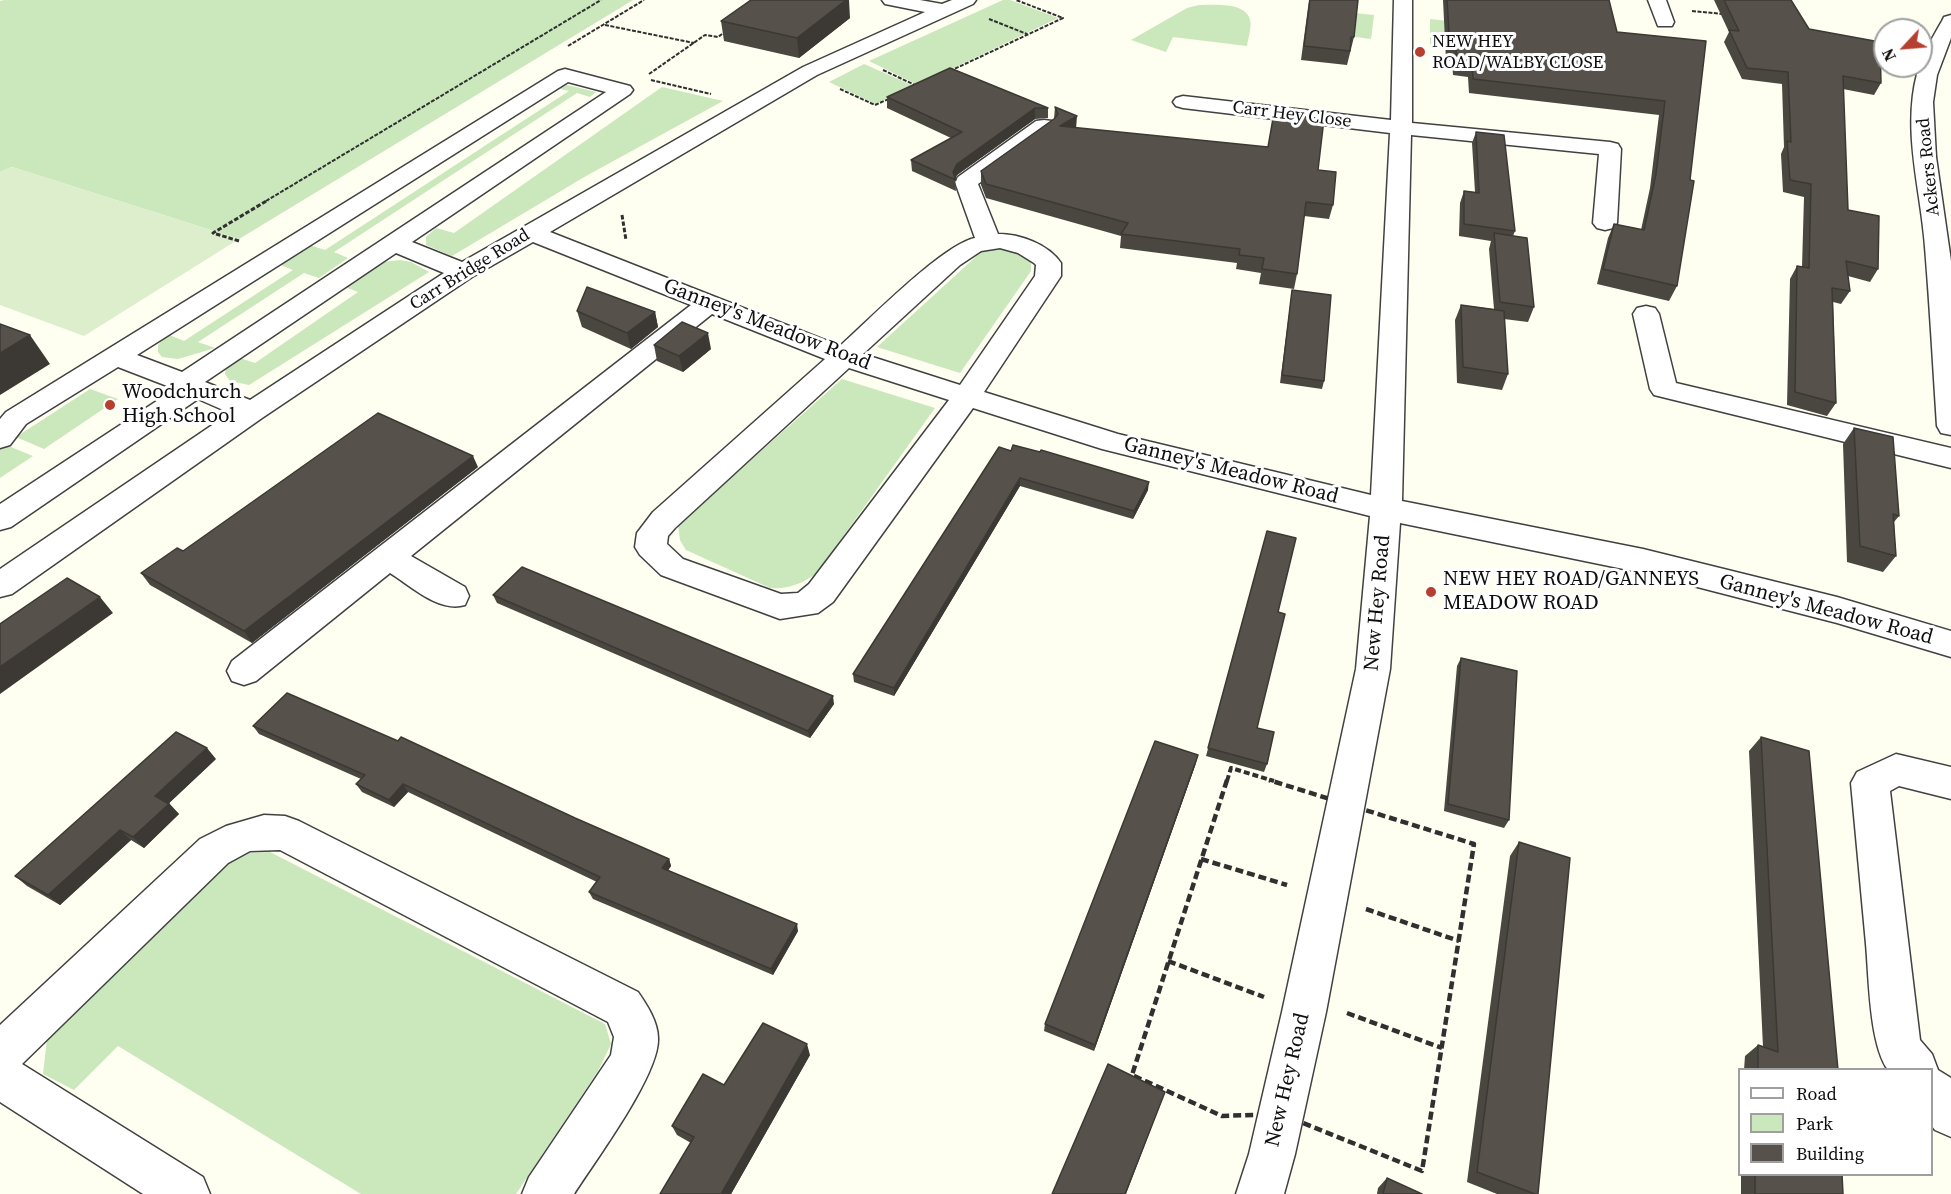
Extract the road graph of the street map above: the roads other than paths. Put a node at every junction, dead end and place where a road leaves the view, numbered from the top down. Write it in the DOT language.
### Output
graph roads {
  1 [pos="891,0"];
  2 [pos="967,0"];
  3 [pos="1403,0"];
  4 [pos="944,10"];
  5 [pos="1951,21"];
  6 [pos="1183,102"];
  7 [pos="1044,126"];
  8 [pos="1401,128"];
  9 [pos="1605,223"];
  10 [pos="530,232"];
  11 [pos="394,243"];
  12 [pos="989,243"];
  13 [pos="463,272"];
  14 [pos="709,304"];
  15 [pos="1647,314"];
  16 [pos="116,356"];
  17 [pos="843,357"];
  18 [pos="190,385"];
  19 [pos="967,396"];
  20 [pos="252,412"];
  21 [pos="1951,426"];
  22 [pos="0,438"];
  23 [pos="1951,458"];
  24 [pos="1386,509"];
  25 [pos="0,519"];
  26 [pos="389,558"];
  27 [pos="0,585"];
  28 [pos="453,596"];
  29 [pos="1951,644"];
  30 [pos="244,671"];
  31 [pos="1951,783"];
  32 [pos="0,1055"];
  33 [pos="1914,1068"];
  34 [pos="0,1076"];
  35 [pos="1933,1091"];
  36 [pos="1951,1114"];
  37 [pos="186,1194"];
  38 [pos="546,1194"];
  39 [pos="1260,1194"];
  1 -- 4 [label="street"];
  2 -- 4 [label="street, Carr Bridge Road"];
  3 -- 8 [label="street, New Hey Road"];
  4 -- 10 [label="street, Carr Bridge Road"];
  5 -- 21 [label="street, Ackers Road"];
  6 -- 8 [label="street, Carr Hey Close"];
  7 -- 12 [label="street"];
  8 -- 9 [label="street, Carr Hey Close"];
  8 -- 24 [label="street, New Hey Road"];
  10 -- 13 [label="street, Carr Bridge Road"];
  10 -- 14 [label="street, Ganney's Meadow Road"];
  11 -- 13 [label="street"];
  11 -- 16 [label="street"];
  11 -- 18 [label="street"];
  12 -- 17 [label="street"];
  12 -- 19 [label="street"];
  13 -- 20 [label="street, Carr Bridge Road"];
  14 -- 17 [label="street, Ganney's Meadow Road"];
  14 -- 26 [label="street"];
  15 -- 23 [label="street"];
  16 -- 18 [label="street"];
  16 -- 22 [label="street"];
  17 -- 19 [label="street, Ganney's Meadow Road"];
  17 -- 19 [label="street"];
  18 -- 20 [label="street"];
  18 -- 25 [label="street"];
  19 -- 24 [label="street, Ganney's Meadow Road"];
  20 -- 27 [label="street, Carr Bridge Road"];
  24 -- 29 [label="street, Ganney's Meadow Road"];
  24 -- 39 [label="street, New Hey Road"];
  26 -- 28 [label="street"];
  26 -- 30 [label="street"];
  31 -- 33 [label="street"];
  32 -- 38 [label="street"];
  34 -- 37 [label="street"];
  35 -- 36 [label="street"];
}
